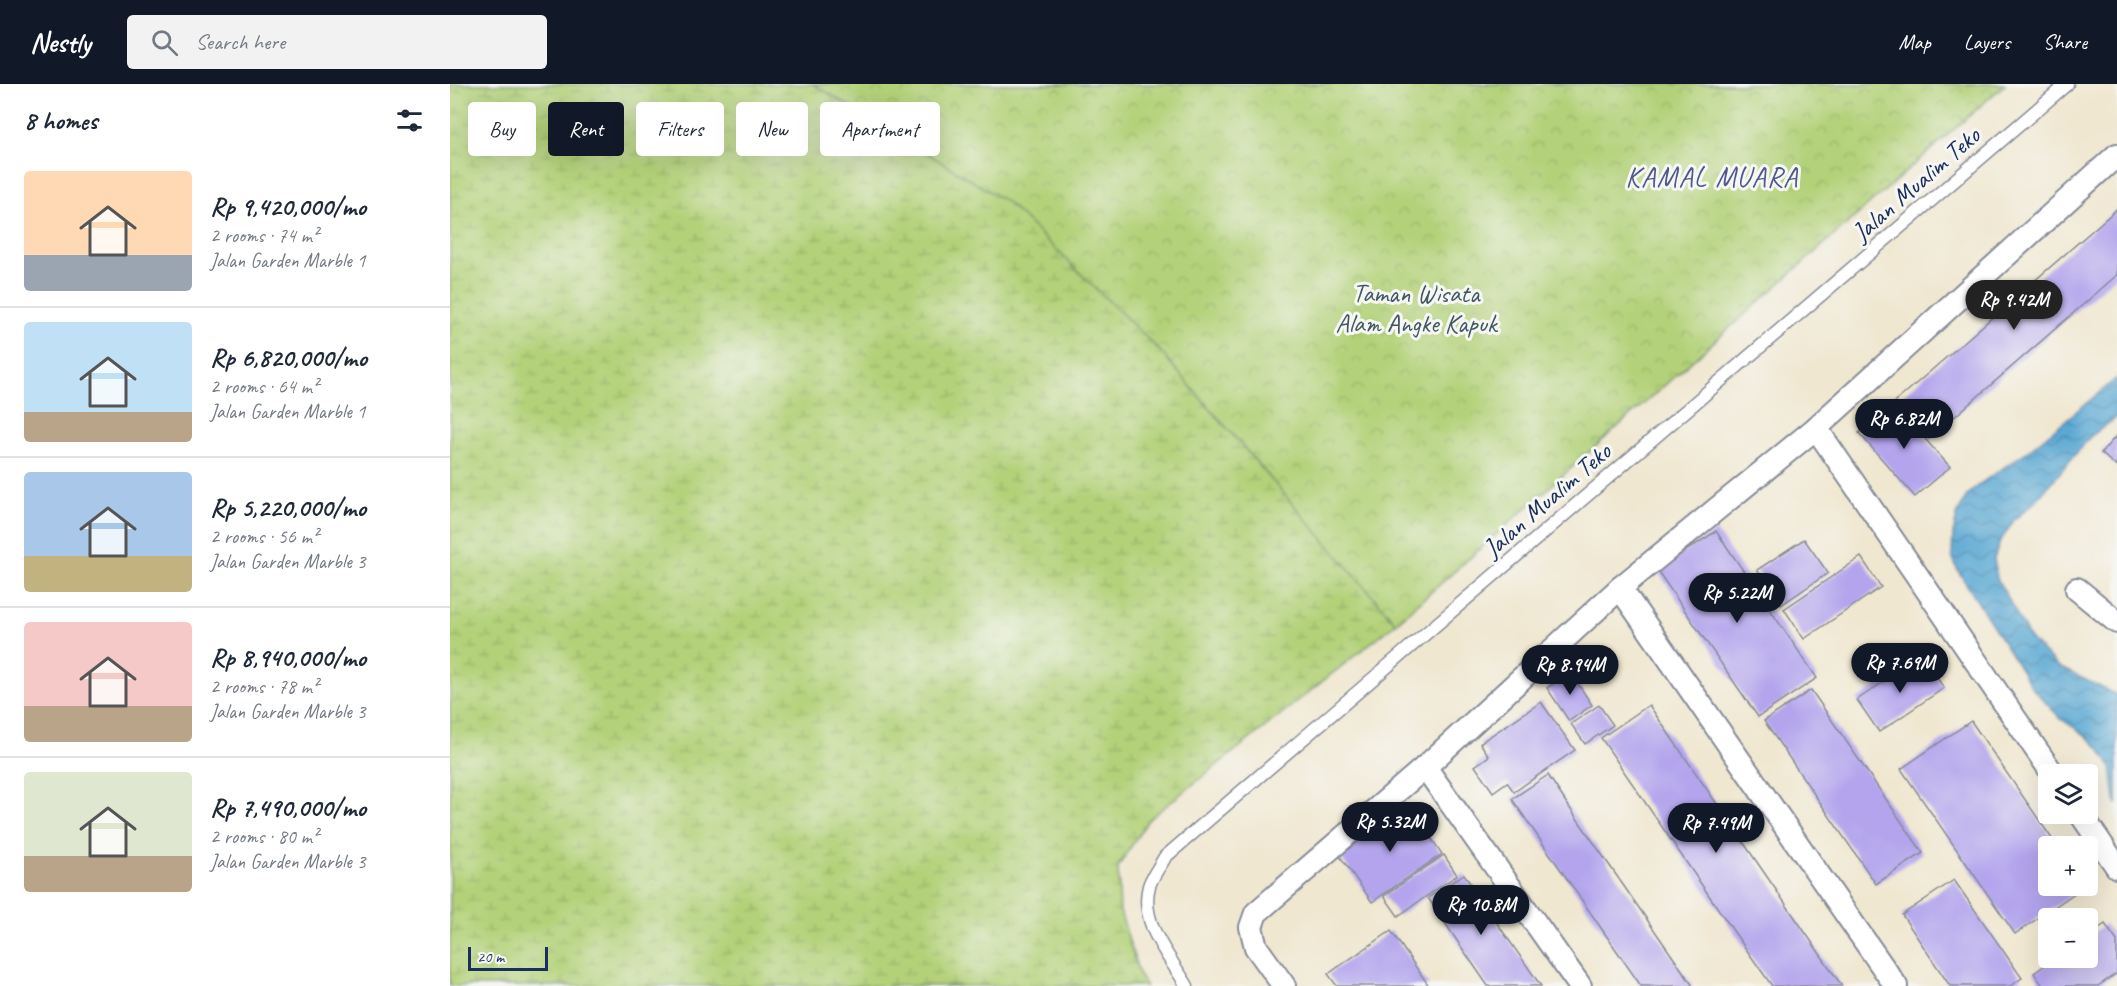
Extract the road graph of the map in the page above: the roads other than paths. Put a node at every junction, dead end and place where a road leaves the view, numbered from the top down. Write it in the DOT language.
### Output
graph roads {
  1 [pos="2067,84"];
  2 [pos="2117,155"];
  3 [pos="1816,428"];
  4 [pos="1620,588"];
  5 [pos="2077,590"];
  6 [pos="2117,622"];
  7 [pos="2046,764"];
  8 [pos="1425,767"];
  9 [pos="2088,824"];
  10 [pos="2117,867"];
  11 [pos="1187,986"];
  12 [pos="1284,986"];
  13 [pos="1580,986"];
  14 [pos="1896,986"];
  1 -- 11 [label="lane, Jalan Mualim Teko"];
  2 -- 3 [label="street"];
  3 -- 4 [label="street"];
  3 -- 7 [label="street"];
  4 -- 8 [label="street"];
  4 -- 14 [label="street"];
  5 -- 6 [label="street"];
  8 -- 12 [label="street"];
  8 -- 13 [label="street"];
  9 -- 10 [label="street"];
}
